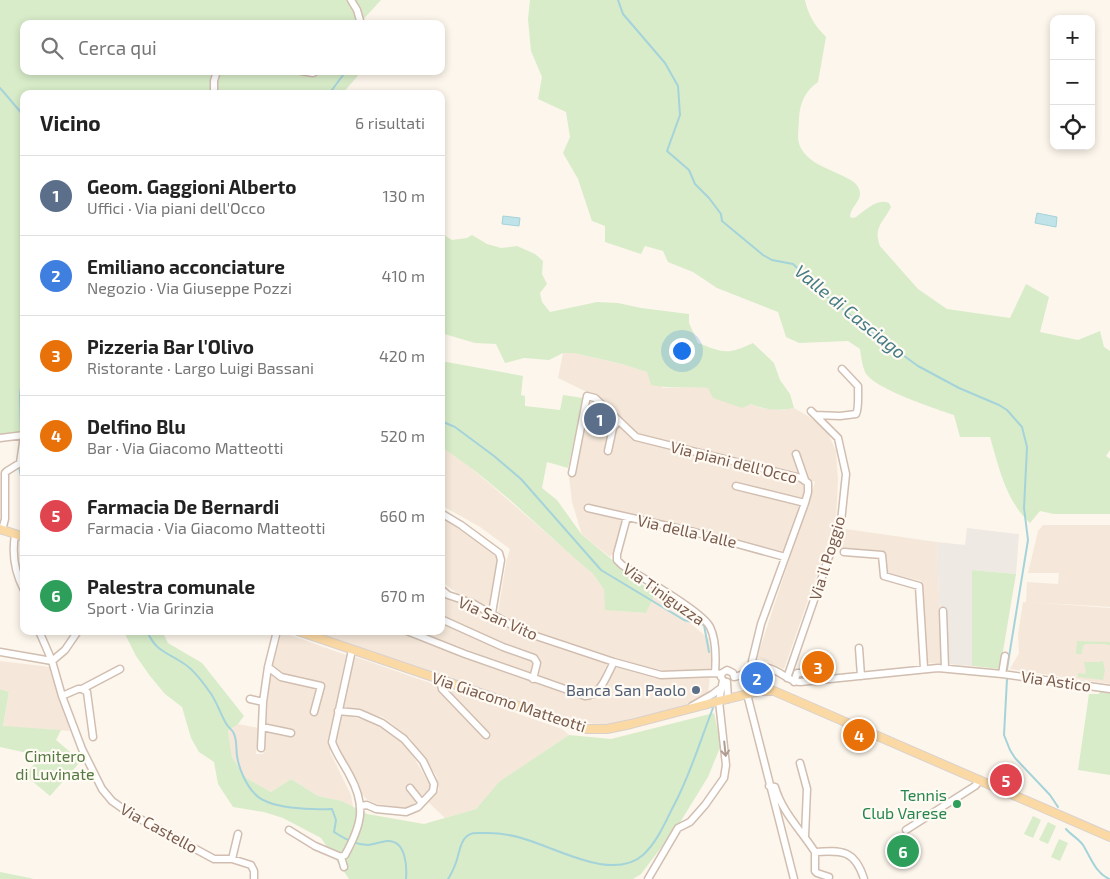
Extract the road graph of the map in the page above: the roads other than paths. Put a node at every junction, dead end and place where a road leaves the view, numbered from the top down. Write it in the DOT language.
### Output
graph roads {
  1 [pos="351,0"];
  2 [pos="360,20"];
  3 [pos="216,75"];
  4 [pos="214,90"];
  5 [pos="842,369"];
  6 [pos="618,421"];
  7 [pos="20,436"];
  8 [pos="0,438"];
  9 [pos="608,451"];
  10 [pos="796,454"];
  11 [pos="20,463"];
  12 [pos="572,473"];
  13 [pos="806,480"];
  14 [pos="736,486"];
  15 [pos="805,503"];
  16 [pos="588,508"];
  17 [pos="445,515"];
  18 [pos="627,517"];
  19 [pos="1,529"];
  20 [pos="15,535"];
  21 [pos="20,536"];
  22 [pos="844,552"];
  23 [pos="785,557"];
  24 [pos="20,580"];
  25 [pos="445,592"];
  26 [pos="943,610"];
  27 [pos="492,613"];
  28 [pos="445,621"];
  29 [pos="41,635"];
  30 [pos="77,635"];
  31 [pos="276,635"];
  32 [pos="309,635"];
  33 [pos="417,635"];
  34 [pos="859,648"];
  35 [pos="352,650"];
  36 [pos="0,652"];
  37 [pos="1006,656"];
  38 [pos="52,661"];
  39 [pos="614,662"];
  40 [pos="268,667"];
  41 [pos="924,668"];
  42 [pos="946,668"];
  43 [pos="120,669"];
  44 [pos="753,671"];
  45 [pos="1002,674"];
  46 [pos="862,676"];
  47 [pos="721,677"];
  48 [pos="734,677"];
  49 [pos="787,678"];
  50 [pos="533,679"];
  51 [pos="440,680"];
  52 [pos="721,688"];
  53 [pos="82,689"];
  54 [pos="1110,689"];
  55 [pos="747,694"];
  56 [pos="62,696"];
  57 [pos="250,699"];
  58 [pos="728,699"];
  59 [pos="719,701"];
  60 [pos="263,702"];
  61 [pos="338,711"];
  62 [pos="314,712"];
  63 [pos="679,712"];
  64 [pos="262,727"];
  65 [pos="291,733"];
  66 [pos="486,735"];
  67 [pos="93,737"];
  68 [pos="260,748"];
  69 [pos="800,763"];
  70 [pos="980,780"];
  71 [pos="769,786"];
  72 [pos="410,788"];
  73 [pos="421,802"];
  74 [pos="361,806"];
  75 [pos="289,830"];
  76 [pos="906,830"];
  77 [pos="238,834"];
  78 [pos="805,836"];
  79 [pos="1109,836"];
  80 [pos="815,852"];
  81 [pos="232,858"];
  82 [pos="341,858"];
  83 [pos="344,867"];
  84 [pos="829,877"];
  85 [pos="254,879"];
  86 [pos="648,879"];
  87 [pos="794,879"];
  88 [pos="864,879"];
  1 -- 2 [label="street"];
  3 -- 4 [label="street"];
  5 -- 49 [label="street, Via il Poggio"];
  6 -- 9 [label="street"];
  6 -- 12 [label="street, Via piani dell'Occo"];
  6 -- 13 [label="street, Via piani dell'Occo"];
  7 -- 8 [label="street"];
  10 -- 13 [label="street"];
  11 -- 19 [label="street"];
  13 -- 15 [label="street, Via piani dell'Occo"];
  14 -- 15 [label="street"];
  15 -- 23 [label="street, Via piani dell'Occo"];
  16 -- 18 [label="street, Via della Valle"];
  17 -- 27 [label="street"];
  18 -- 23 [label="street, Via della Valle"];
  18 -- 47 [label="street, Via Tiniguzza"];
  19 -- 20 [label="main road"];
  20 -- 21 [label="main road"];
  20 -- 24 [label="street"];
  22 -- 41 [label="street"];
  23 -- 44 [label="street, Via piani dell'Occo"];
  25 -- 27 [label="street, Via San Vito"];
  26 -- 42 [label="street"];
  27 -- 39 [label="street, Via San Vito"];
  28 -- 50 [label="street"];
  29 -- 38 [label="street, Via Castello"];
  30 -- 38 [label="street"];
  31 -- 40 [label="street"];
  32 -- 35 [label="main road, Via Giacomo Matteotti"];
  33 -- 50 [label="street"];
  34 -- 46 [label="street"];
  35 -- 51 [label="main road, Via Giacomo Matteotti"];
  35 -- 61 [label="street"];
  36 -- 38 [label="street"];
  37 -- 45 [label="street"];
  38 -- 56 [label="street, Via Castello"];
  39 -- 47 [label="street, Via San Vito"];
  39 -- 50 [label="street"];
  40 -- 60 [label="street"];
  40 -- 62 [label="street"];
  41 -- 42 [label="street, Via Astico"];
  41 -- 46 [label="street, Via Astico"];
  42 -- 45 [label="street, Via Astico"];
  43 -- 53 [label="street"];
  44 -- 48 [label="street"];
  44 -- 49 [label="street"];
  45 -- 54 [label="street, Via Astico"];
  46 -- 49 [label="street, Via Astico"];
  47 -- 48 [label="street"];
  47 -- 48 [label="street, Via San Vito"];
  47 -- 52 [label="street"];
  47 -- 58 [label="street"];
  51 -- 63 [label="main road, Via Giacomo Matteotti"];
  51 -- 66 [label="street"];
  52 -- 59 [label="street"];
  52 -- 63 [label="street"];
  53 -- 56 [label="street"];
  53 -- 67 [label="street"];
  55 -- 58 [label="main road, Via Giacomo Matteotti"];
  55 -- 70 [label="main road, Via Giacomo Matteotti"];
  55 -- 71 [label="street"];
  56 -- 81 [label="street, Via Castello"];
  57 -- 60 [label="street"];
  58 -- 59 [label="main road, Via Giacomo Matteotti"];
  59 -- 63 [label="main road, Via Giacomo Matteotti"];
  59 -- 86 [label="street, one-way"];
  60 -- 64 [label="street"];
  61 -- 73 [label="street"];
  61 -- 74 [label="street"];
  64 -- 65 [label="street"];
  64 -- 68 [label="street"];
  69 -- 78 [label="street"];
  70 -- 76 [label="street"];
  70 -- 79 [label="main road, Via Giacomo Matteotti"];
  71 -- 78 [label="street"];
  71 -- 87 [label="street"];
  72 -- 73 [label="street"];
  73 -- 74 [label="street"];
  74 -- 82 [label="street"];
  75 -- 82 [label="street"];
  77 -- 81 [label="street"];
  78 -- 80 [label="street"];
  80 -- 84 [label="street"];
  80 -- 88 [label="street"];
  81 -- 85 [label="street, Via Castello"];
  82 -- 83 [label="street"];
}
